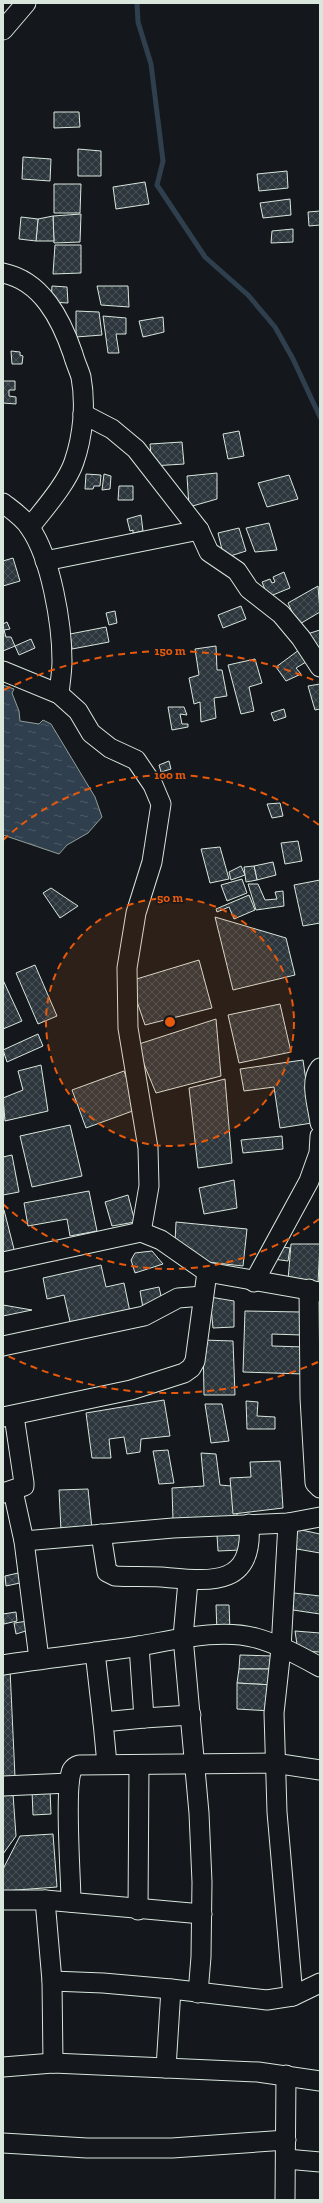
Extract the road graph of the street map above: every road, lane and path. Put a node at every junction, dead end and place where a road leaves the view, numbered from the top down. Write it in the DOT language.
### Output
graph roads {
  1 [pos="26,3"];
  2 [pos="3,30"];
  3 [pos="3,273"];
  4 [pos="83,414"];
  5 [pos="3,503"];
  6 [pos="30,527"];
  7 [pos="200,530"];
  8 [pos="45,561"];
  9 [pos="320,667"];
  10 [pos="3,671"];
  11 [pos="59,694"];
  12 [pos="320,1068"];
  13 [pos="320,1123"];
  14 [pos="320,1136"];
  15 [pos="141,1232"];
  16 [pos="3,1262"];
  17 [pos="207,1272"];
  18 [pos="254,1282"];
  19 [pos="315,1290"];
  20 [pos="203,1296"];
  21 [pos="3,1346"];
  22 [pos="8,1416"];
  23 [pos="320,1488"];
  24 [pos="8,1492"];
  25 [pos="320,1517"];
  26 [pos="288,1523"];
  27 [pos="249,1524"];
  28 [pos="101,1534"];
  29 [pos="24,1541"];
  30 [pos="188,1581"];
  31 [pos="183,1637"];
  32 [pos="139,1646"];
  33 [pos="281,1648"];
  34 [pos="95,1652"];
  35 [pos="39,1659"];
  36 [pos="3,1664"];
  37 [pos="320,1667"];
  38 [pos="191,1715"];
  39 [pos="144,1718"];
  40 [pos="103,1722"];
  41 [pos="195,1763"];
  42 [pos="274,1763"];
  43 [pos="107,1764"];
  44 [pos="139,1765"];
  45 [pos="320,1770"];
  46 [pos="70,1783"];
  47 [pos="3,1786"];
  48 [pos="3,1900"];
  49 [pos="45,1900"];
  50 [pos="71,1902"];
  51 [pos="138,1910"];
  52 [pos="202,1914"];
  53 [pos="52,1981"];
  54 [pos="318,1988"];
  55 [pos="171,1989"];
  56 [pos="198,1993"];
  57 [pos="293,1996"];
  58 [pos="53,2063"];
  59 [pos="3,2067"];
  60 [pos="166,2068"];
  61 [pos="286,2075"];
  62 [pos="320,2081"];
  63 [pos="3,2142"];
  64 [pos="286,2150"];
  65 [pos="320,2162"];
  66 [pos="285,2200"];
  1 -- 2 [label="street"];
  3 -- 4 [label="street"];
  4 -- 6 [label="street"];
  4 -- 7 [label="street"];
  5 -- 6 [label="street"];
  6 -- 8 [label="street"];
  7 -- 8 [label="street"];
  7 -- 9 [label="street"];
  8 -- 11 [label="street"];
  10 -- 11 [label="street"];
  11 -- 15 [label="street"];
  12 -- 13 [label="street"];
  14 -- 18 [label="street"];
  15 -- 16 [label="street"];
  15 -- 17 [label="street"];
  17 -- 18 [label="street"];
  17 -- 20 [label="street"];
  18 -- 19 [label="street"];
  19 -- 23 [label="street"];
  20 -- 21 [label="street"];
  20 -- 22 [label="street"];
  22 -- 24 [label="street"];
  24 -- 29 [label="street"];
  25 -- 26 [label="street"];
  26 -- 27 [label="street"];
  26 -- 33 [label="street"];
  27 -- 28 [label="street"];
  27 -- 30 [label="street"];
  28 -- 29 [label="street"];
  28 -- 30 [label="street"];
  29 -- 35 [label="street"];
  30 -- 31 [label="street"];
  31 -- 32 [label="street"];
  31 -- 33 [label="street"];
  31 -- 38 [label="street"];
  32 -- 34 [label="street"];
  32 -- 39 [label="street"];
  33 -- 37 [label="street"];
  33 -- 42 [label="street"];
  34 -- 35 [label="street"];
  34 -- 40 [label="street"];
  35 -- 36 [label="street"];
  38 -- 39 [label="street"];
  38 -- 41 [label="street"];
  39 -- 40 [label="street"];
  40 -- 43 [label="street"];
  41 -- 42 [label="street"];
  41 -- 44 [label="street"];
  41 -- 52 [label="street"];
  42 -- 45 [label="street"];
  42 -- 57 [label="street"];
  43 -- 44 [label="street"];
  43 -- 46 [label="street"];
  44 -- 51 [label="street"];
  46 -- 47 [label="street"];
  46 -- 50 [label="street"];
  48 -- 49 [label="street"];
  49 -- 50 [label="street"];
  49 -- 53 [label="street"];
  50 -- 51 [label="street"];
  51 -- 52 [label="street"];
  52 -- 56 [label="street"];
  53 -- 55 [label="street"];
  53 -- 58 [label="street"];
  54 -- 57 [label="street"];
  55 -- 56 [label="street"];
  55 -- 60 [label="street"];
  56 -- 57 [label="street"];
  58 -- 59 [label="street"];
  58 -- 60 [label="street"];
  60 -- 61 [label="street"];
  61 -- 62 [label="street"];
  61 -- 64 [label="street"];
  63 -- 64 [label="street"];
  64 -- 65 [label="street"];
  64 -- 66 [label="street"];
}
